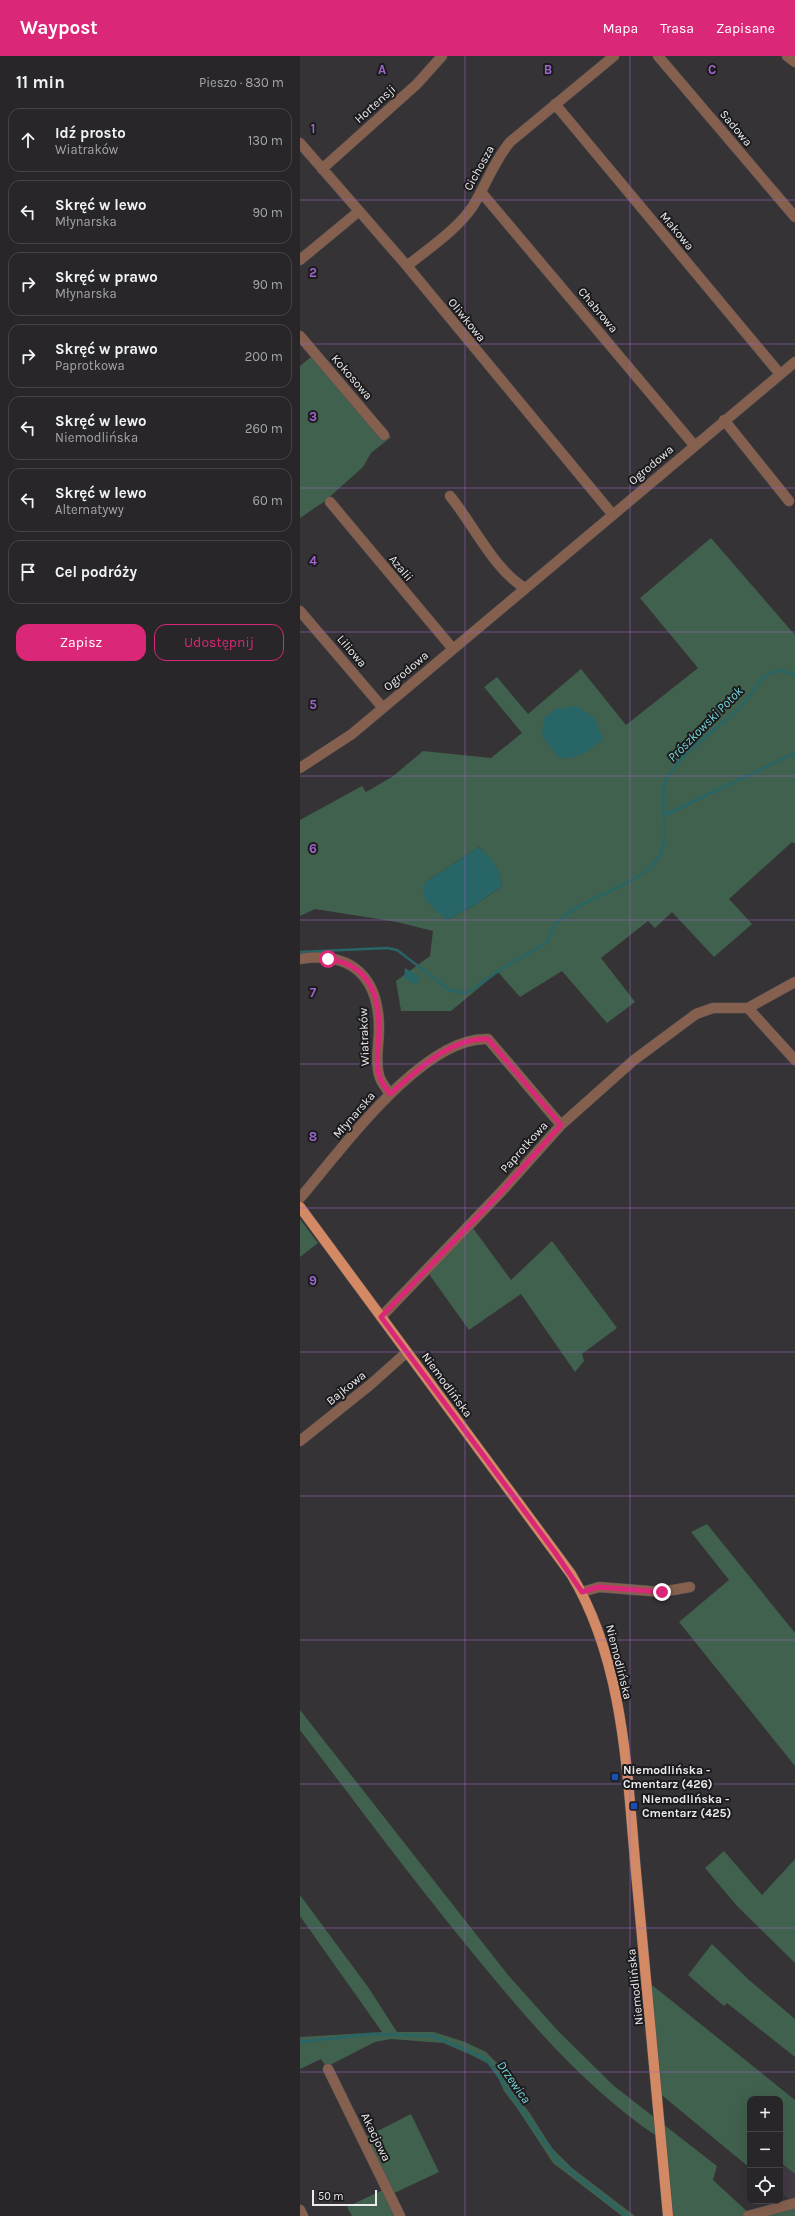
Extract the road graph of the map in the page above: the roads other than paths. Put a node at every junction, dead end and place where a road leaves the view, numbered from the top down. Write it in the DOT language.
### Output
graph roads {
  1 [pos="442,56"];
  2 [pos="614,56"];
  3 [pos="658,56"];
  4 [pos="787,56"];
  5 [pos="795,62"];
  6 [pos="555,104"];
  7 [pos="300,143"];
  8 [pos="322,169"];
  9 [pos="481,192"];
  10 [pos="358,212"];
  11 [pos="795,218"];
  12 [pos="300,260"];
  13 [pos="407,266"];
  14 [pos="300,336"];
  15 [pos="795,362"];
  16 [pos="780,374"];
  17 [pos="724,420"];
  18 [pos="384,435"];
  19 [pos="694,445"];
  20 [pos="450,496"];
  21 [pos="789,501"];
  22 [pos="330,502"];
  23 [pos="612,515"];
  24 [pos="525,588"];
  25 [pos="300,611"];
  26 [pos="453,649"];
  27 [pos="383,708"];
  28 [pos="300,768"];
  29 [pos="300,959"];
  30 [pos="795,982"];
  31 [pos="748,1008"];
  32 [pos="795,1060"];
  33 [pos="390,1094"];
  34 [pos="561,1125"];
  35 [pos="300,1198"];
  36 [pos="300,1207"];
  37 [pos="381,1317"];
  38 [pos="407,1352"];
  39 [pos="300,1441"];
  40 [pos="690,1587"];
  41 [pos="582,1592"];
  42 [pos="328,2070"];
  43 [pos="795,2203"];
  44 [pos="300,2210"];
  45 [pos="303,2216"];
  46 [pos="400,2216"];
  47 [pos="668,2216"];
  48 [pos="748,2216"];
  1 -- 8 [label="street, Hortensji"];
  2 -- 6 [label="street, Cichosza"];
  3 -- 11 [label="street, Sadowa"];
  4 -- 5 [label="street"];
  6 -- 9 [label="street, Cichosza"];
  6 -- 16 [label="street, Makowa"];
  7 -- 8 [label="street, Oliwkowa"];
  8 -- 10 [label="street, Oliwkowa"];
  9 -- 13 [label="street, Cichosza"];
  9 -- 19 [label="street, Chabrowa"];
  10 -- 12 [label="street"];
  10 -- 13 [label="street, Oliwkowa"];
  13 -- 23 [label="street, Oliwkowa"];
  14 -- 18 [label="street, Kokosowa"];
  15 -- 16 [label="street, Ogrodowa"];
  16 -- 17 [label="street, Ogrodowa"];
  17 -- 19 [label="street, Ogrodowa"];
  17 -- 21 [label="street"];
  19 -- 23 [label="street, Ogrodowa"];
  20 -- 24 [label="street"];
  22 -- 26 [label="street, Azalii"];
  23 -- 24 [label="street, Ogrodowa"];
  24 -- 26 [label="street, Ogrodowa"];
  25 -- 27 [label="street, Liliowa"];
  26 -- 27 [label="street, Ogrodowa"];
  27 -- 28 [label="street, Ogrodowa"];
  29 -- 33 [label="street, Wiatraków"];
  30 -- 31 [label="street, Paprotkowa"];
  31 -- 32 [label="street"];
  31 -- 34 [label="street, Paprotkowa"];
  33 -- 34 [label="street, Młynarska"];
  33 -- 35 [label="street, Młynarska"];
  34 -- 37 [label="street, Paprotkowa"];
  36 -- 37 [label="main road, Niemodlińska"];
  37 -- 38 [label="main road, Niemodlińska"];
  38 -- 39 [label="street, Bajkowa"];
  38 -- 41 [label="main road, Niemodlińska"];
  40 -- 41 [label="street"];
  41 -- 47 [label="main road, Niemodlińska"];
  42 -- 46 [label="street, Akacjowa"];
  43 -- 48 [label="street"];
  44 -- 45 [label="street"];
}
